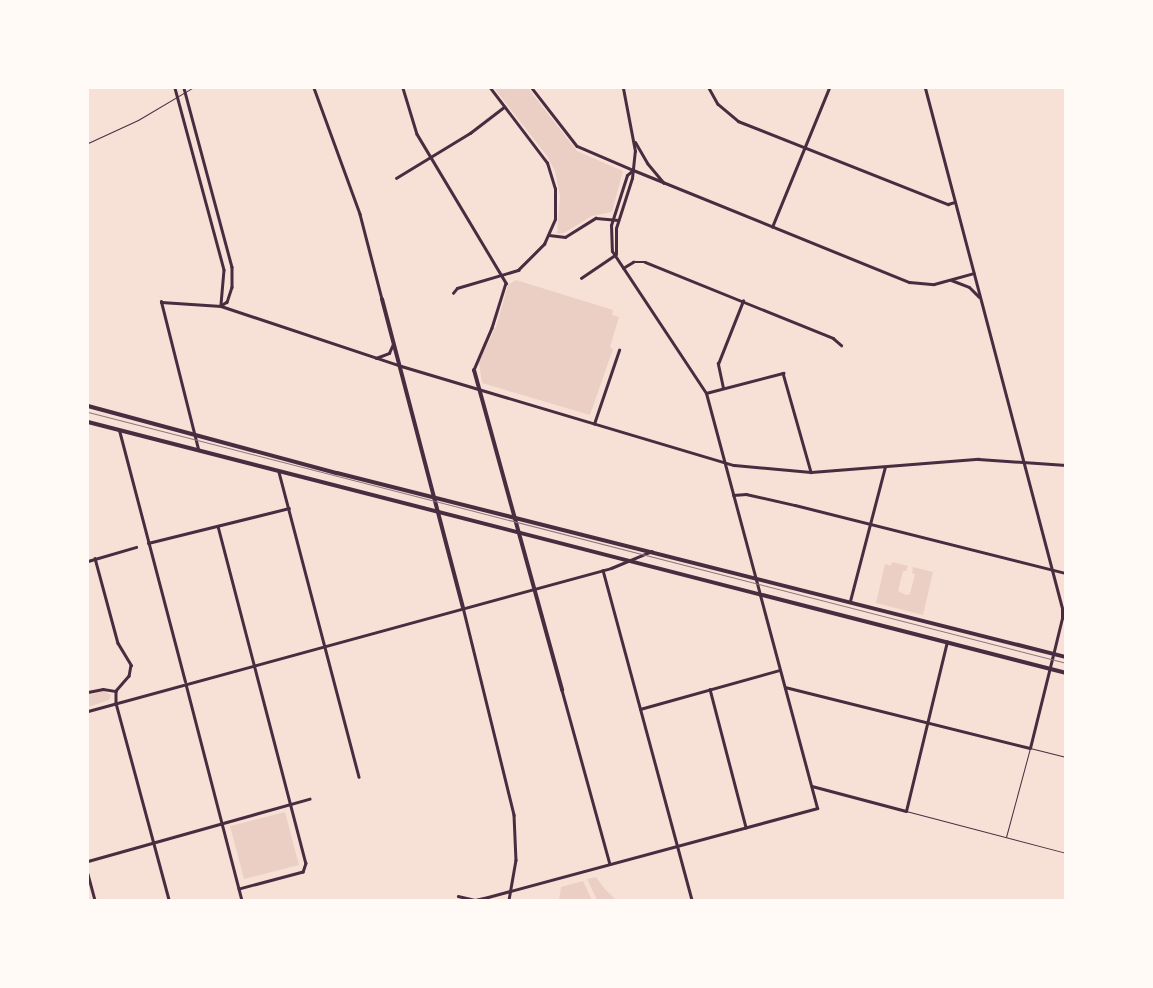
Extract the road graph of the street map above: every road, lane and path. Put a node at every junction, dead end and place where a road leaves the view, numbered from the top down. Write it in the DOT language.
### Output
graph roads {
  1 [pos="175,88"];
  2 [pos="184,88"];
  3 [pos="192,88"];
  4 [pos="314,88"];
  5 [pos="403,88"];
  6 [pos="490,88"];
  7 [pos="532,88"];
  8 [pos="623,88"];
  9 [pos="709,88"];
  10 [pos="829,88"];
  11 [pos="926,88"];
  12 [pos="185,92"];
  13 [pos="178,97"];
  14 [pos="504,107"];
  15 [pos="634,139"];
  16 [pos="88,143"];
  17 [pos="804,148"];
  18 [pos="432,156"];
  19 [pos="632,170"];
  20 [pos="396,178"];
  21 [pos="664,184"];
  22 [pos="955,202"];
  23 [pos="613,218"];
  24 [pos="618,220"];
  25 [pos="772,227"];
  26 [pos="549,235"];
  27 [pos="616,255"];
  28 [pos="623,268"];
  29 [pos="974,273"];
  30 [pos="504,276"];
  31 [pos="581,278"];
  32 [pos="948,280"];
  33 [pos="453,293"];
  34 [pos="382,299"];
  35 [pos="981,300"];
  36 [pos="743,302"];
  37 [pos="221,306"];
  38 [pos="394,339"];
  39 [pos="841,345"];
  40 [pos="619,350"];
  41 [pos="375,358"];
  42 [pos="401,366"];
  43 [pos="474,370"];
  44 [pos="723,388"];
  45 [pos="478,390"];
  46 [pos="706,393"];
  47 [pos="88,406"];
  48 [pos="88,422"];
  49 [pos="594,424"];
  50 [pos="119,430"];
  51 [pos="194,433"];
  52 [pos="198,451"];
  53 [pos="1024,462"];
  54 [pos="725,464"];
  55 [pos="1066,465"];
  56 [pos="885,466"];
  57 [pos="279,472"];
  58 [pos="811,472"];
  59 [pos="733,495"];
  60 [pos="435,496"];
  61 [pos="289,508"];
  62 [pos="438,512"];
  63 [pos="512,515"];
  64 [pos="870,524"];
  65 [pos="218,526"];
  66 [pos="517,532"];
  67 [pos="148,543"];
  68 [pos="136,546"];
  69 [pos="652,551"];
  70 [pos="95,558"];
  71 [pos="630,560"];
  72 [pos="88,561"];
  73 [pos="603,570"];
  74 [pos="1052,570"];
  75 [pos="1066,574"];
  76 [pos="755,577"];
  77 [pos="534,588"];
  78 [pos="760,595"];
  79 [pos="850,601"];
  80 [pos="463,608"];
  81 [pos="947,642"];
  82 [pos="324,645"];
  83 [pos="1053,654"];
  84 [pos="1066,657"];
  85 [pos="1052,659"];
  86 [pos="255,664"];
  87 [pos="1049,668"];
  88 [pos="780,670"];
  89 [pos="1066,673"];
  90 [pos="185,682"];
  91 [pos="785,687"];
  92 [pos="562,690"];
  93 [pos="710,690"];
  94 [pos="116,691"];
  95 [pos="88,692"];
  96 [pos="116,702"];
  97 [pos="640,709"];
  98 [pos="88,711"];
  99 [pos="927,723"];
  100 [pos="1030,748"];
  101 [pos="1066,757"];
  102 [pos="359,777"];
  103 [pos="811,786"];
  104 [pos="310,799"];
  105 [pos="291,802"];
  106 [pos="906,811"];
  107 [pos="221,821"];
  108 [pos="746,827"];
  109 [pos="1006,837"];
  110 [pos="153,842"];
  111 [pos="677,846"];
  112 [pos="1066,853"];
  113 [pos="88,861"];
  114 [pos="608,864"];
  115 [pos="88,874"];
  116 [pos="239,889"];
  117 [pos="512,890"];
  118 [pos="458,896"];
  119 [pos="95,900"];
  120 [pos="169,900"];
  121 [pos="242,900"];
  122 [pos="509,900"];
  123 [pos="692,900"];
  1 -- 13 [label="street"];
  2 -- 12 [label="street"];
  3 -- 12 [label="lane"];
  4 -- 34 [label="street"];
  5 -- 18 [label="street"];
  6 -- 14 [label="street"];
  7 -- 19 [label="street"];
  8 -- 15 [label="street"];
  9 -- 17 [label="street"];
  10 -- 17 [label="street"];
  11 -- 22 [label="street"];
  12 -- 13 [label="lane"];
  12 -- 37 [label="street"];
  13 -- 16 [label="lane"];
  13 -- 37 [label="street"];
  14 -- 18 [label="street"];
  14 -- 26 [label="street"];
  15 -- 19 [label="street"];
  15 -- 21 [label="street"];
  17 -- 22 [label="street"];
  17 -- 25 [label="street"];
  18 -- 20 [label="street"];
  18 -- 30 [label="street"];
  19 -- 21 [label="street"];
  19 -- 23 [label="street"];
  19 -- 24 [label="street"];
  21 -- 25 [label="street"];
  22 -- 29 [label="street"];
  23 -- 24 [label="street"];
  23 -- 26 [label="street"];
  23 -- 27 [label="street"];
  24 -- 27 [label="street"];
  25 -- 32 [label="street"];
  26 -- 30 [label="street"];
  27 -- 28 [label="street"];
  27 -- 31 [label="street"];
  28 -- 36 [label="street"];
  28 -- 46 [label="street"];
  29 -- 32 [label="street"];
  29 -- 35 [label="street"];
  30 -- 33 [label="street"];
  30 -- 43 [label="street"];
  32 -- 35 [label="street"];
  34 -- 38 [label="main road"];
  35 -- 53 [label="street"];
  36 -- 39 [label="street"];
  36 -- 44 [label="street"];
  37 -- 41 [label="street"];
  37 -- 51 [label="street"];
  38 -- 41 [label="street"];
  38 -- 42 [label="main road"];
  40 -- 49 [label="street"];
  41 -- 42 [label="street"];
  42 -- 45 [label="street"];
  42 -- 60 [label="main road"];
  43 -- 45 [label="main road"];
  44 -- 46 [label="street"];
  44 -- 58 [label="street"];
  45 -- 49 [label="street"];
  45 -- 63 [label="main road"];
  46 -- 54 [label="street"];
  47 -- 51 [label="main road"];
  48 -- 50 [label="main road"];
  49 -- 54 [label="street"];
  50 -- 52 [label="main road"];
  50 -- 67 [label="street"];
  51 -- 52 [label="street"];
  51 -- 60 [label="main road"];
  52 -- 57 [label="main road"];
  53 -- 55 [label="street"];
  53 -- 56 [label="street"];
  53 -- 74 [label="street"];
  54 -- 58 [label="street"];
  54 -- 59 [label="street"];
  56 -- 58 [label="street"];
  56 -- 64 [label="street"];
  57 -- 61 [label="street"];
  57 -- 62 [label="main road"];
  59 -- 64 [label="street"];
  59 -- 76 [label="street"];
  60 -- 62 [label="main road"];
  60 -- 63 [label="main road"];
  61 -- 65 [label="street"];
  61 -- 82 [label="street"];
  62 -- 66 [label="main road"];
  62 -- 80 [label="main road"];
  63 -- 66 [label="main road"];
  63 -- 69 [label="main road"];
  64 -- 74 [label="street"];
  64 -- 79 [label="street"];
  65 -- 67 [label="street"];
  65 -- 86 [label="street"];
  66 -- 71 [label="main road"];
  66 -- 77 [label="main road"];
  67 -- 90 [label="street"];
  68 -- 70 [label="street"];
  69 -- 71 [label="street"];
  69 -- 76 [label="main road"];
  70 -- 72 [label="street"];
  70 -- 94 [label="street"];
  71 -- 73 [label="street"];
  71 -- 78 [label="main road"];
  73 -- 77 [label="street"];
  73 -- 97 [label="street"];
  74 -- 75 [label="street"];
  74 -- 83 [label="street"];
  76 -- 78 [label="street"];
  76 -- 79 [label="main road"];
  77 -- 80 [label="street"];
  77 -- 92 [label="main road"];
  78 -- 81 [label="main road"];
  78 -- 88 [label="street"];
  79 -- 83 [label="main road"];
  80 -- 82 [label="street"];
  80 -- 117 [label="street"];
  81 -- 87 [label="main road"];
  81 -- 99 [label="street"];
  82 -- 86 [label="street"];
  82 -- 102 [label="street"];
  83 -- 84 [label="main road"];
  83 -- 85 [label="street"];
  85 -- 87 [label="street"];
  86 -- 90 [label="street"];
  86 -- 105 [label="street"];
  87 -- 89 [label="main road"];
  87 -- 100 [label="street"];
  88 -- 91 [label="street"];
  88 -- 93 [label="street"];
  90 -- 96 [label="street"];
  90 -- 107 [label="street"];
  91 -- 99 [label="street"];
  91 -- 103 [label="street"];
  92 -- 114 [label="street"];
  93 -- 97 [label="street"];
  93 -- 108 [label="street"];
  94 -- 95 [label="street"];
  94 -- 96 [label="street"];
  96 -- 98 [label="street"];
  96 -- 110 [label="street"];
  97 -- 111 [label="street"];
  99 -- 100 [label="street"];
  99 -- 106 [label="street"];
  100 -- 101 [label="lane"];
  100 -- 109 [label="lane"];
  103 -- 106 [label="street"];
  103 -- 108 [label="street"];
  104 -- 105 [label="street"];
  105 -- 107 [label="street"];
  105 -- 116 [label="street"];
  106 -- 109 [label="lane"];
  107 -- 110 [label="street"];
  107 -- 116 [label="street"];
  108 -- 111 [label="street"];
  109 -- 112 [label="lane"];
  110 -- 113 [label="street"];
  110 -- 120 [label="street"];
  111 -- 114 [label="street"];
  111 -- 123 [label="street"];
  114 -- 117 [label="street"];
  115 -- 119 [label="street"];
  116 -- 121 [label="street"];
  117 -- 118 [label="street"];
  117 -- 122 [label="street"];
}
